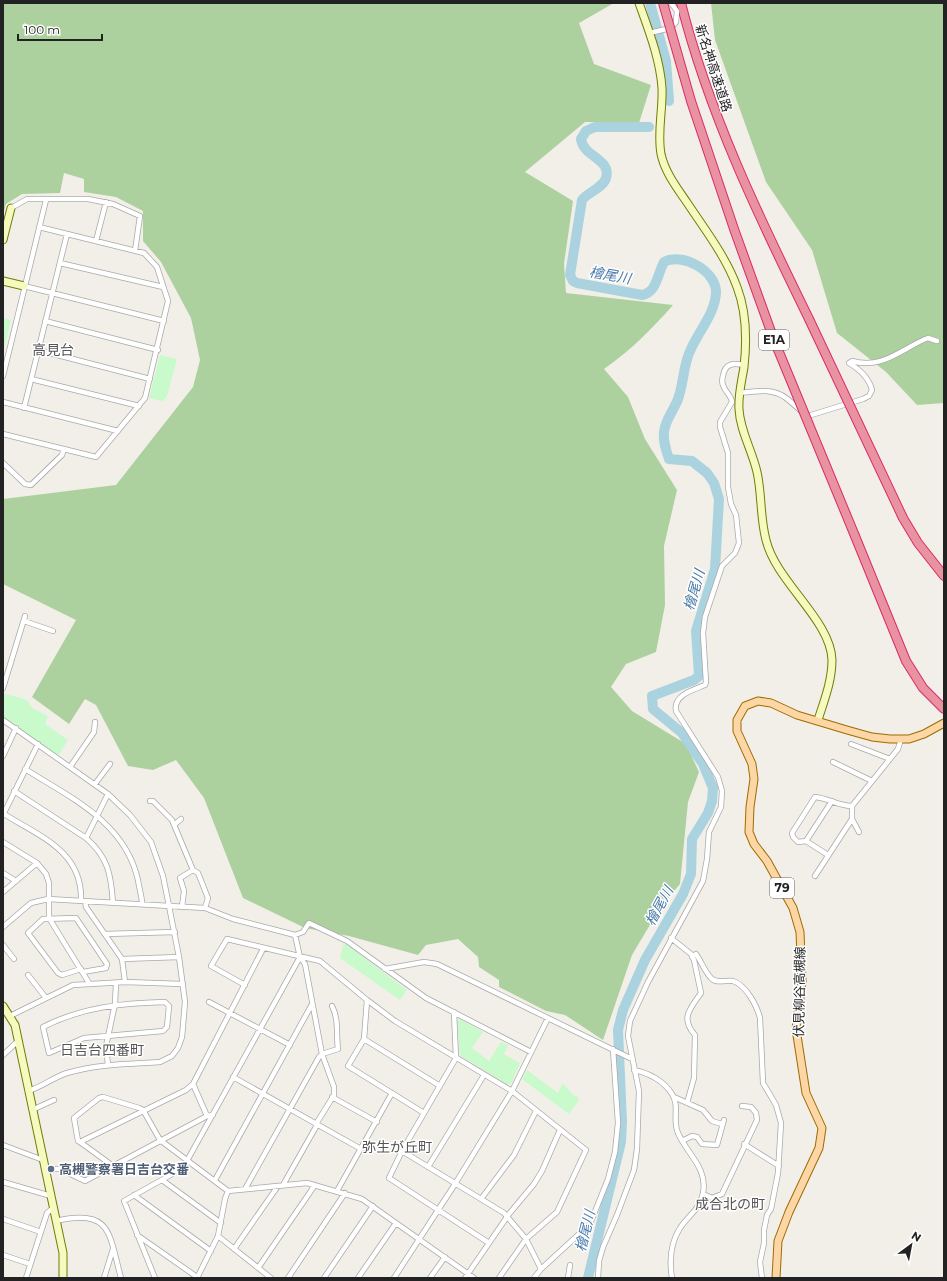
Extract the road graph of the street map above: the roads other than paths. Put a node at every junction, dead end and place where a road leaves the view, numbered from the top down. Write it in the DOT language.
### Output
graph roads {
  1 [pos="639,3"];
  2 [pos="662,3"];
  3 [pos="671,3"];
  4 [pos="681,3"];
  5 [pos="649,32"];
  6 [pos="46,200"];
  7 [pos="106,202"];
  8 [pos="11,208"];
  9 [pos="39,227"];
  10 [pos="67,234"];
  11 [pos="3,240"];
  12 [pos="96,241"];
  13 [pos="135,251"];
  14 [pos="60,263"];
  15 [pos="3,281"];
  16 [pos="24,286"];
  17 [pos="164,288"];
  18 [pos="52,293"];
  19 [pos="164,320"];
  20 [pos="45,321"];
  21 [pos="937,341"];
  22 [pos="38,350"];
  23 [pos="158,350"];
  24 [pos="744,366"];
  25 [pos="3,376"];
  26 [pos="31,379"];
  27 [pos="150,379"];
  28 [pos="740,393"];
  29 [pos="3,402"];
  30 [pos="139,406"];
  31 [pos="24,408"];
  32 [pos="118,431"];
  33 [pos="3,434"];
  34 [pos="64,449"];
  35 [pos="3,463"];
  36 [pos="944,576"];
  37 [pos="53,631"];
  38 [pos="3,688"];
  39 [pos="944,709"];
  40 [pos="3,720"];
  41 [pos="818,720"];
  42 [pos="95,722"];
  43 [pos="944,723"];
  44 [pos="16,728"];
  45 [pos="901,739"];
  46 [pos="38,744"];
  47 [pos="851,744"];
  48 [pos="3,756"];
  49 [pos="890,759"];
  50 [pos="833,762"];
  51 [pos="110,764"];
  52 [pos="70,767"];
  53 [pos="25,769"];
  54 [pos="872,781"];
  55 [pos="95,784"];
  56 [pos="14,791"];
  57 [pos="108,794"];
  58 [pos="150,801"];
  59 [pos="832,801"];
  60 [pos="852,806"];
  61 [pos="3,815"];
  62 [pos="97,816"];
  63 [pos="181,819"];
  64 [pos="852,819"];
  65 [pos="174,825"];
  66 [pos="859,832"];
  67 [pos="86,838"];
  68 [pos="806,841"];
  69 [pos="3,842"];
  70 [pos="828,855"];
  71 [pos="37,863"];
  72 [pos="193,870"];
  73 [pos="3,874"];
  74 [pos="814,876"];
  75 [pos="16,881"];
  76 [pos="3,892"];
  77 [pos="48,899"];
  78 [pos="83,901"];
  79 [pos="113,903"];
  80 [pos="142,904"];
  81 [pos="170,906"];
  82 [pos="182,907"];
  83 [pos="205,908"];
  84 [pos="49,918"];
  85 [pos="3,927"];
  86 [pos="174,932"];
  87 [pos="105,934"];
  88 [pos="295,935"];
  89 [pos="671,938"];
  90 [pos="3,945"];
  91 [pos="263,949"];
  92 [pos="179,957"];
  93 [pos="300,957"];
  94 [pos="692,957"];
  95 [pos="14,959"];
  96 [pos="122,959"];
  97 [pos="385,969"];
  98 [pos="82,970"];
  99 [pos="28,975"];
  100 [pos="125,982"];
  101 [pos="89,983"];
  102 [pos="116,983"];
  103 [pos="183,984"];
  104 [pos="244,985"];
  105 [pos="46,998"];
  106 [pos="367,1000"];
  107 [pos="209,1002"];
  108 [pos="115,1004"];
  109 [pos="3,1006"];
  110 [pos="311,1006"];
  111 [pos="335,1008"];
  112 [pos="454,1012"];
  113 [pos="230,1014"];
  114 [pos="10,1016"];
  115 [pos="548,1018"];
  116 [pos="260,1029"];
  117 [pos="109,1035"];
  118 [pos="364,1040"];
  119 [pos="17,1042"];
  120 [pos="290,1045"];
  121 [pos="613,1049"];
  122 [pos="531,1052"];
  123 [pos="3,1054"];
  124 [pos="322,1054"];
  125 [pos="456,1058"];
  126 [pos="632,1059"];
  127 [pos="108,1064"];
  128 [pos="634,1070"];
  129 [pos="484,1075"];
  130 [pos="233,1077"];
  131 [pos="193,1084"];
  132 [pos="440,1086"];
  133 [pos="28,1091"];
  134 [pos="512,1091"];
  135 [pos="263,1094"];
  136 [pos="392,1094"];
  137 [pos="332,1097"];
  138 [pos="674,1097"];
  139 [pos="54,1100"];
  140 [pos="687,1103"];
  141 [pos="742,1106"];
  142 [pos="289,1109"];
  143 [pos="32,1110"];
  144 [pos="143,1110"];
  145 [pos="536,1110"];
  146 [pos="424,1113"];
  147 [pos="213,1115"];
  148 [pos="207,1116"];
  149 [pos="376,1122"];
  150 [pos="317,1124"];
  151 [pos="560,1130"];
  152 [pos="160,1140"];
  153 [pos="80,1142"];
  154 [pos="682,1142"];
  155 [pos="744,1144"];
  156 [pos="3,1145"];
  157 [pos="361,1149"];
  158 [pos="402,1151"];
  159 [pos="43,1160"];
  160 [pos="188,1160"];
  161 [pos="113,1166"];
  162 [pos="778,1166"];
  163 [pos="428,1167"];
  164 [pos="45,1169"];
  165 [pos="162,1180"];
  166 [pos="215,1180"];
  167 [pos="3,1182"];
  168 [pos="455,1184"];
  169 [pos="281,1185"];
  170 [pos="315,1185"];
  171 [pos="245,1189"];
  172 [pos="228,1191"];
  173 [pos="337,1191"];
  174 [pos="345,1193"];
  175 [pos="703,1194"];
  176 [pos="134,1195"];
  177 [pos="51,1196"];
  178 [pos="481,1199"];
  179 [pos="373,1206"];
  180 [pos="53,1208"];
  181 [pos="438,1210"];
  182 [pos="507,1216"];
  183 [pos="3,1219"];
  184 [pos="56,1221"];
  185 [pos="221,1223"];
  186 [pos="396,1223"];
  187 [pos="41,1232"];
  188 [pos="137,1235"];
  189 [pos="218,1236"];
  190 [pos="420,1239"];
  191 [pos="526,1239"];
  192 [pos="489,1243"];
  193 [pos="114,1248"];
  194 [pos="234,1249"];
  195 [pos="211,1251"];
  196 [pos="3,1255"];
  197 [pos="445,1257"];
  198 [pos="30,1264"];
  199 [pos="570,1265"];
  200 [pos="258,1268"];
  201 [pos="541,1268"];
  202 [pos="467,1276"];
  203 [pos="26,1278"];
  204 [pos="63,1278"];
  205 [pos="104,1278"];
  206 [pos="121,1278"];
  207 [pos="155,1278"];
  208 [pos="197,1278"];
  209 [pos="271,1278"];
  210 [pos="288,1278"];
  211 [pos="324,1278"];
  212 [pos="358,1278"];
  213 [pos="394,1278"];
  214 [pos="430,1278"];
  215 [pos="474,1278"];
  216 [pos="499,1278"];
  217 [pos="534,1278"];
  218 [pos="568,1278"];
  219 [pos="598,1278"];
  220 [pos="672,1278"];
  221 [pos="762,1278"];
  222 [pos="776,1278"];
  1 -- 5 [label="street"];
  2 -- 39 [label="highway, E1A, bridge"];
  3 -- 5 [label="street"];
  4 -- 36 [label="highway, 新名神高速道路, bridge"];
  5 -- 24 [label="street"];
  6 -- 7 [label="street"];
  6 -- 8 [label="street"];
  6 -- 9 [label="street"];
  7 -- 12 [label="street"];
  7 -- 13 [label="street"];
  8 -- 11 [label="street"];
  9 -- 10 [label="street"];
  9 -- 16 [label="street"];
  10 -- 12 [label="street"];
  10 -- 14 [label="street"];
  12 -- 13 [label="street"];
  13 -- 17 [label="street"];
  14 -- 17 [label="street"];
  14 -- 18 [label="street"];
  15 -- 16 [label="street"];
  16 -- 18 [label="street"];
  16 -- 25 [label="street"];
  17 -- 19 [label="street"];
  18 -- 19 [label="street"];
  18 -- 20 [label="street"];
  19 -- 23 [label="street"];
  20 -- 22 [label="street"];
  20 -- 23 [label="street"];
  21 -- 28 [label="street"];
  22 -- 26 [label="street"];
  22 -- 27 [label="street"];
  23 -- 27 [label="street"];
  24 -- 28 [label="street"];
  24 -- 89 [label="street"];
  26 -- 30 [label="street"];
  26 -- 31 [label="street"];
  27 -- 30 [label="street"];
  28 -- 41 [label="street"];
  29 -- 31 [label="street"];
  30 -- 32 [label="street"];
  31 -- 32 [label="street"];
  32 -- 34 [label="street"];
  33 -- 34 [label="street"];
  34 -- 35 [label="street"];
  37 -- 38 [label="street"];
  40 -- 44 [label="street"];
  41 -- 45 [label="main road, 伏見柳谷高槻線 / 79"];
  41 -- 222 [label="main road, 伏見柳谷高槻線 / 79"];
  42 -- 52 [label="street"];
  43 -- 45 [label="main road, 伏見柳谷高槻線 / 79"];
  44 -- 46 [label="street"];
  44 -- 48 [label="street"];
  45 -- 49 [label="street"];
  46 -- 52 [label="street"];
  46 -- 53 [label="street"];
  47 -- 49 [label="street"];
  49 -- 54 [label="street"];
  50 -- 54 [label="street"];
  51 -- 55 [label="street"];
  52 -- 55 [label="street"];
  53 -- 56 [label="street"];
  53 -- 62 [label="street"];
  54 -- 60 [label="street"];
  55 -- 57 [label="street"];
  56 -- 61 [label="street"];
  56 -- 67 [label="street"];
  57 -- 62 [label="street"];
  57 -- 81 [label="street"];
  58 -- 65 [label="street"];
  59 -- 60 [label="street"];
  59 -- 68 [label="street"];
  59 -- 68 [label="street"];
  60 -- 64 [label="street"];
  61 -- 78 [label="street"];
  62 -- 67 [label="street"];
  62 -- 80 [label="street"];
  63 -- 65 [label="street"];
  64 -- 66 [label="street"];
  64 -- 70 [label="street"];
  65 -- 72 [label="street"];
  67 -- 79 [label="street"];
  68 -- 70 [label="street"];
  69 -- 71 [label="street"];
  70 -- 74 [label="street"];
  71 -- 75 [label="street"];
  71 -- 77 [label="street"];
  72 -- 82 [label="street"];
  72 -- 83 [label="street"];
  73 -- 75 [label="street"];
  75 -- 76 [label="street"];
  77 -- 78 [label="street"];
  77 -- 84 [label="street"];
  77 -- 85 [label="street"];
  78 -- 79 [label="street"];
  78 -- 87 [label="street"];
  79 -- 80 [label="street"];
  80 -- 81 [label="street"];
  81 -- 82 [label="street"];
  81 -- 86 [label="street"];
  82 -- 83 [label="street"];
  83 -- 88 [label="street"];
  84 -- 98 [label="street"];
  84 -- 98 [label="street"];
  84 -- 98 [label="street"];
  86 -- 87 [label="street"];
  86 -- 92 [label="street"];
  87 -- 96 [label="street"];
  88 -- 93 [label="street"];
  88 -- 97 [label="street"];
  89 -- 94 [label="street"];
  89 -- 126 [label="street"];
  90 -- 95 [label="street"];
  91 -- 93 [label="street"];
  91 -- 104 [label="street"];
  91 -- 104 [label="street"];
  92 -- 96 [label="street"];
  92 -- 103 [label="street"];
  93 -- 106 [label="street"];
  93 -- 110 [label="street"];
  93 -- 116 [label="street"];
  94 -- 140 [label="street"];
  94 -- 162 [label="street"];
  96 -- 100 [label="street"];
  97 -- 112 [label="street"];
  97 -- 115 [label="street"];
  98 -- 101 [label="street"];
  99 -- 105 [label="street"];
  100 -- 102 [label="street"];
  100 -- 103 [label="street"];
  101 -- 102 [label="street"];
  101 -- 105 [label="street"];
  102 -- 108 [label="street"];
  103 -- 127 [label="street"];
  104 -- 113 [label="street"];
  105 -- 114 [label="street"];
  106 -- 118 [label="street"];
  106 -- 125 [label="street"];
  107 -- 113 [label="street"];
  108 -- 117 [label="street"];
  108 -- 117 [label="street"];
  108 -- 117 [label="street"];
  109 -- 114 [label="street"];
  110 -- 120 [label="street"];
  110 -- 124 [label="street"];
  111 -- 124 [label="street"];
  112 -- 122 [label="street"];
  112 -- 125 [label="street"];
  113 -- 116 [label="street"];
  113 -- 131 [label="street"];
  114 -- 119 [label="street"];
  115 -- 121 [label="street"];
  115 -- 122 [label="street"];
  116 -- 120 [label="street"];
  116 -- 130 [label="street"];
  117 -- 127 [label="street"];
  118 -- 132 [label="street"];
  118 -- 136 [label="street"];
  119 -- 123 [label="street"];
  119 -- 133 [label="street"];
  120 -- 135 [label="street"];
  121 -- 126 [label="street"];
  121 -- 201 [label="street"];
  122 -- 134 [label="street"];
  124 -- 137 [label="street"];
  124 -- 142 [label="street"];
  125 -- 129 [label="street"];
  125 -- 132 [label="street"];
  126 -- 128 [label="street"];
  127 -- 133 [label="street"];
  128 -- 138 [label="street"];
  128 -- 219 [label="street"];
  129 -- 134 [label="street"];
  129 -- 163 [label="street"];
  130 -- 135 [label="street"];
  130 -- 147 [label="street"];
  131 -- 144 [label="street"];
  131 -- 148 [label="street"];
  132 -- 146 [label="street"];
  133 -- 143 [label="street"];
  134 -- 145 [label="street"];
  134 -- 168 [label="street"];
  135 -- 142 [label="street"];
  135 -- 166 [label="street"];
  136 -- 146 [label="street"];
  136 -- 149 [label="street"];
  137 -- 149 [label="street"];
  137 -- 150 [label="street"];
  138 -- 140 [label="street"];
  138 -- 154 [label="street"];
  139 -- 143 [label="street"];
  140 -- 154 [label="street"];
  141 -- 155 [label="street"];
  142 -- 150 [label="street"];
  142 -- 171 [label="street"];
  143 -- 159 [label="street"];
  144 -- 152 [label="street"];
  144 -- 153 [label="street"];
  144 -- 153 [label="street"];
  145 -- 151 [label="street"];
  145 -- 178 [label="street"];
  146 -- 158 [label="street"];
  147 -- 148 [label="street"];
  147 -- 160 [label="street"];
  148 -- 152 [label="street"];
  149 -- 157 [label="street"];
  150 -- 157 [label="street"];
  150 -- 169 [label="street"];
  151 -- 182 [label="street"];
  151 -- 191 [label="street"];
  152 -- 160 [label="street"];
  152 -- 161 [label="street"];
  153 -- 161 [label="street"];
  154 -- 175 [label="street"];
  155 -- 162 [label="street"];
  155 -- 175 [label="street"];
  156 -- 159 [label="street"];
  157 -- 173 [label="street"];
  158 -- 163 [label="street"];
  158 -- 181 [label="street"];
  159 -- 164 [label="street"];
  160 -- 165 [label="street"];
  160 -- 166 [label="street"];
  161 -- 164 [label="street"];
  162 -- 221 [label="street"];
  163 -- 168 [label="street"];
  164 -- 177 [label="street"];
  165 -- 176 [label="street"];
  165 -- 185 [label="street"];
  166 -- 172 [label="street"];
  167 -- 177 [label="street"];
  168 -- 178 [label="street"];
  168 -- 181 [label="street"];
  169 -- 170 [label="street"];
  169 -- 171 [label="street"];
  169 -- 194 [label="street"];
  170 -- 173 [label="street"];
  170 -- 200 [label="street"];
  171 -- 172 [label="street"];
  172 -- 185 [label="street"];
  173 -- 174 [label="street"];
  174 -- 179 [label="street"];
  174 -- 210 [label="street"];
  175 -- 220 [label="street"];
  176 -- 188 [label="street"];
  176 -- 195 [label="street"];
  177 -- 180 [label="street"];
  178 -- 182 [label="street"];
  179 -- 186 [label="street"];
  179 -- 211 [label="street"];
  180 -- 184 [label="street"];
  180 -- 187 [label="street"];
  181 -- 190 [label="street"];
  181 -- 192 [label="street"];
  182 -- 191 [label="street"];
  182 -- 192 [label="street"];
  183 -- 187 [label="street"];
  184 -- 193 [label="street"];
  184 -- 204 [label="street"];
  185 -- 189 [label="street"];
  186 -- 190 [label="street"];
  186 -- 212 [label="street"];
  187 -- 198 [label="street"];
  188 -- 207 [label="street"];
  188 -- 208 [label="street"];
  189 -- 194 [label="street"];
  189 -- 195 [label="street"];
  190 -- 197 [label="street"];
  190 -- 213 [label="street"];
  191 -- 201 [label="street"];
  191 -- 216 [label="street"];
  192 -- 202 [label="street"];
  193 -- 205 [label="street"];
  193 -- 206 [label="street"];
  194 -- 200 [label="street"];
  195 -- 208 [label="street"];
  196 -- 198 [label="street"];
  197 -- 202 [label="street"];
  197 -- 214 [label="street"];
  198 -- 203 [label="street"];
  199 -- 218 [label="street"];
  200 -- 209 [label="street"];
  201 -- 217 [label="street"];
  202 -- 215 [label="street"];
}
